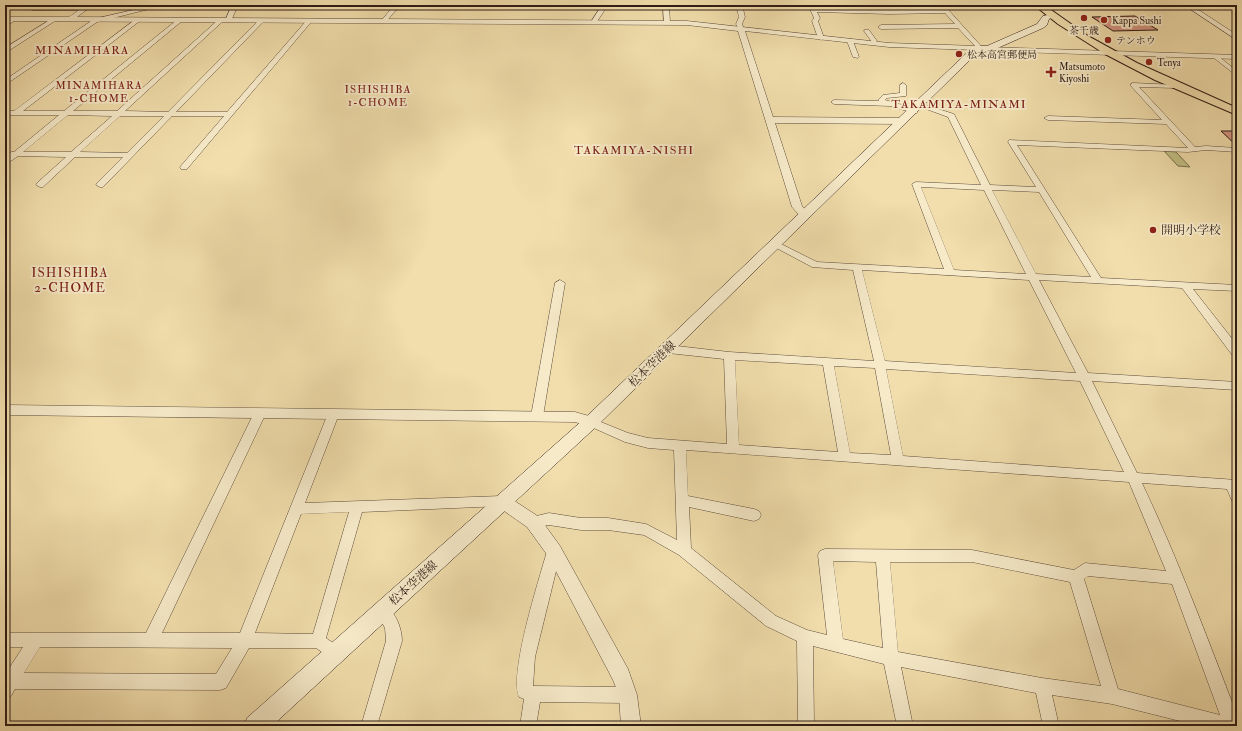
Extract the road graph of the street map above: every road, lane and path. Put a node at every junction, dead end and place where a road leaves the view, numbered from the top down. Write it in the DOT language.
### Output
graph roads {
  1 [pos="35,5"];
  2 [pos="136,5"];
  3 [pos="162,5"];
  4 [pos="235,5"];
  5 [pos="401,5"];
  6 [pos="605,5"];
  7 [pos="666,5"];
  8 [pos="941,5"];
  9 [pos="1038,5"];
  10 [pos="1187,5"];
  11 [pos="740,6"];
  12 [pos="88,7"];
  13 [pos="812,7"];
  14 [pos="844,8"];
  15 [pos="946,11"];
  16 [pos="124,15"];
  17 [pos="1052,16"];
  18 [pos="5,19"];
  19 [pos="14,19"];
  20 [pos="55,19"];
  21 [pos="71,20"];
  22 [pos="97,20"];
  23 [pos="138,20"];
  24 [pos="180,20"];
  25 [pos="224,21"];
  26 [pos="261,21"];
  27 [pos="309,21"];
  28 [pos="384,21"];
  29 [pos="594,22"];
  30 [pos="667,23"];
  31 [pos="5,25"];
  32 [pos="961,26"];
  33 [pos="881,27"];
  34 [pos="741,29"];
  35 [pos="867,30"];
  36 [pos="821,38"];
  37 [pos="1237,38"];
  38 [pos="850,41"];
  39 [pos="874,42"];
  40 [pos="983,49"];
  41 [pos="5,51"];
  42 [pos="1109,53"];
  43 [pos="856,57"];
  44 [pos="1216,57"];
  45 [pos="1237,57"];
  46 [pos="1237,74"];
  47 [pos="5,83"];
  48 [pos="903,85"];
  49 [pos="1176,86"];
  50 [pos="834,102"];
  51 [pos="883,103"];
  52 [pos="917,108"];
  53 [pos="1237,112"];
  54 [pos="5,113"];
  55 [pos="15,113"];
  56 [pos="66,113"];
  57 [pos="117,114"];
  58 [pos="170,114"];
  59 [pos="228,114"];
  60 [pos="1048,118"];
  61 [pos="5,120"];
  62 [pos="769,120"];
  63 [pos="902,121"];
  64 [pos="1167,122"];
  65 [pos="1194,150"];
  66 [pos="1237,150"];
  67 [pos="5,154"];
  68 [pos="16,154"];
  69 [pos="74,154"];
  70 [pos="130,155"];
  71 [pos="5,164"];
  72 [pos="184,166"];
  73 [pos="40,185"];
  74 [pos="100,185"];
  75 [pos="986,187"];
  76 [pos="1041,190"];
  77 [pos="805,215"];
  78 [pos="774,244"];
  79 [pos="857,268"];
  80 [pos="950,272"];
  81 [pos="1034,278"];
  82 [pos="1098,281"];
  83 [pos="560,283"];
  84 [pos="1185,285"];
  85 [pos="1237,288"];
  86 [pos="668,349"];
  87 [pos="1237,353"];
  88 [pos="729,356"];
  89 [pos="828,361"];
  90 [pos="880,364"];
  91 [pos="1082,376"];
  92 [pos="1237,386"];
  93 [pos="5,410"];
  94 [pos="260,413"];
  95 [pos="333,414"];
  96 [pos="537,416"];
  97 [pos="591,422"];
  98 [pos="680,446"];
  99 [pos="733,450"];
  100 [pos="845,458"];
  101 [pos="898,461"];
  102 [pos="1133,478"];
  103 [pos="1234,485"];
  104 [pos="1237,497"];
  105 [pos="682,500"];
  106 [pos="502,501"];
  107 [pos="357,506"];
  108 [pos="296,509"];
  109 [pos="754,515"];
  110 [pos="533,522"];
  111 [pos="554,551"];
  112 [pos="684,551"];
  113 [pos="883,556"];
  114 [pos="1076,577"];
  115 [pos="1176,578"];
  116 [pos="382,611"];
  117 [pos="805,637"];
  118 [pos="5,640"];
  119 [pos="36,640"];
  120 [pos="151,640"];
  121 [pos="245,640"];
  122 [pos="318,641"];
  123 [pos="836,645"];
  124 [pos="335,653"];
  125 [pos="891,658"];
  126 [pos="7,684"];
  127 [pos="1042,686"];
  128 [pos="533,694"];
  129 [pos="628,695"];
  130 [pos="1112,696"];
  131 [pos="255,726"];
  132 [pos="369,726"];
  133 [pos="528,726"];
  134 [pos="631,726"];
  135 [pos="806,726"];
  136 [pos="905,726"];
  137 [pos="1051,726"];
  138 [pos="1233,726"];
  1 -- 12 [label="street"];
  2 -- 16 [label="street"];
  3 -- 16 [label="street"];
  4 -- 25 [label="street"];
  5 -- 28 [label="street"];
  6 -- 29 [label="street"];
  7 -- 30 [label="street"];
  8 -- 15 [label="street"];
  9 -- 17 [label="highway"];
  10 -- 37 [label="street"];
  11 -- 13 [label="street"];
  11 -- 34 [label="street"];
  12 -- 21 [label="street"];
  13 -- 14 [label="street"];
  13 -- 36 [label="street"];
  14 -- 15 [label="street"];
  15 -- 32 [label="street"];
  16 -- 22 [label="street"];
  17 -- 40 [label="main road, 松本空港線"];
  17 -- 42 [label="highway"];
  18 -- 19 [label="street"];
  19 -- 20 [label="street"];
  19 -- 31 [label="street"];
  20 -- 21 [label="street"];
  20 -- 41 [label="street"];
  21 -- 22 [label="street"];
  22 -- 23 [label="street"];
  22 -- 47 [label="street"];
  23 -- 24 [label="street"];
  23 -- 55 [label="street"];
  24 -- 25 [label="street"];
  24 -- 56 [label="street"];
  25 -- 26 [label="street"];
  25 -- 57 [label="street"];
  26 -- 27 [label="street"];
  26 -- 58 [label="street"];
  27 -- 28 [label="street"];
  27 -- 59 [label="street"];
  28 -- 29 [label="street"];
  29 -- 30 [label="street"];
  30 -- 34 [label="street"];
  32 -- 33 [label="street"];
  32 -- 40 [label="street"];
  34 -- 36 [label="street"];
  34 -- 62 [label="street"];
  35 -- 39 [label="street"];
  36 -- 38 [label="street"];
  38 -- 40 [label="street"];
  38 -- 43 [label="street"];
  40 -- 42 [label="street"];
  40 -- 52 [label="main road, 松本空港線"];
  42 -- 44 [label="street"];
  42 -- 49 [label="highway"];
  44 -- 45 [label="street"];
  44 -- 46 [label="street"];
  48 -- 51 [label="street"];
  49 -- 53 [label="highway"];
  49 -- 64 [label="street"];
  50 -- 51 [label="street"];
  51 -- 52 [label="street"];
  52 -- 63 [label="main road, 松本空港線"];
  52 -- 75 [label="street"];
  54 -- 55 [label="street"];
  55 -- 56 [label="street"];
  55 -- 61 [label="street"];
  56 -- 57 [label="street"];
  56 -- 68 [label="street"];
  57 -- 58 [label="street"];
  57 -- 69 [label="street"];
  58 -- 59 [label="street"];
  58 -- 70 [label="street"];
  59 -- 72 [label="street"];
  60 -- 64 [label="street"];
  62 -- 63 [label="street"];
  62 -- 77 [label="street"];
  63 -- 77 [label="main road, 松本空港線"];
  64 -- 65 [label="street"];
  65 -- 66 [label="street"];
  65 -- 76 [label="street"];
  67 -- 68 [label="street"];
  68 -- 69 [label="street"];
  68 -- 71 [label="street"];
  69 -- 70 [label="street"];
  69 -- 73 [label="street"];
  70 -- 74 [label="street"];
  75 -- 76 [label="street"];
  75 -- 80 [label="street"];
  75 -- 81 [label="street"];
  76 -- 82 [label="street"];
  77 -- 78 [label="main road, 松本空港線"];
  78 -- 79 [label="street"];
  78 -- 86 [label="main road, 松本空港線"];
  79 -- 80 [label="street"];
  79 -- 90 [label="street"];
  80 -- 81 [label="street"];
  81 -- 82 [label="street"];
  81 -- 91 [label="street"];
  82 -- 84 [label="street"];
  83 -- 96 [label="street"];
  84 -- 85 [label="street"];
  84 -- 87 [label="street"];
  86 -- 88 [label="street"];
  86 -- 97 [label="main road, 松本空港線"];
  88 -- 89 [label="street"];
  88 -- 99 [label="street"];
  89 -- 90 [label="street"];
  89 -- 100 [label="street"];
  90 -- 91 [label="street"];
  90 -- 101 [label="street"];
  91 -- 92 [label="street"];
  91 -- 102 [label="street"];
  93 -- 94 [label="street"];
  94 -- 95 [label="street"];
  94 -- 120 [label="street"];
  95 -- 96 [label="street"];
  95 -- 108 [label="street"];
  96 -- 97 [label="street"];
  97 -- 98 [label="street"];
  97 -- 106 [label="main road, 松本空港線"];
  98 -- 99 [label="street"];
  98 -- 105 [label="street"];
  99 -- 100 [label="street"];
  100 -- 101 [label="street"];
  101 -- 102 [label="street"];
  102 -- 103 [label="street"];
  102 -- 115 [label="street"];
  103 -- 104 [label="street"];
  105 -- 109 [label="street"];
  105 -- 112 [label="street"];
  106 -- 107 [label="street"];
  106 -- 110 [label="street"];
  106 -- 116 [label="main road, 松本空港線"];
  107 -- 108 [label="street"];
  107 -- 122 [label="street"];
  108 -- 121 [label="street"];
  110 -- 111 [label="street"];
  110 -- 112 [label="street"];
  111 -- 128 [label="street"];
  111 -- 129 [label="street"];
  112 -- 117 [label="street"];
  113 -- 114 [label="street"];
  113 -- 123 [label="street"];
  113 -- 125 [label="street"];
  114 -- 115 [label="street"];
  114 -- 130 [label="street"];
  115 -- 138 [label="street"];
  116 -- 124 [label="main road, 松本空港線"];
  116 -- 132 [label="street"];
  117 -- 123 [label="street"];
  117 -- 135 [label="street"];
  118 -- 119 [label="street"];
  119 -- 120 [label="street"];
  119 -- 126 [label="street"];
  120 -- 121 [label="street"];
  121 -- 122 [label="street"];
  121 -- 126 [label="street"];
  122 -- 124 [label="street"];
  123 -- 125 [label="street"];
  124 -- 131 [label="main road, 松本空港線"];
  125 -- 127 [label="street"];
  125 -- 136 [label="street"];
  127 -- 130 [label="street"];
  127 -- 137 [label="street"];
  128 -- 129 [label="street"];
  128 -- 133 [label="street"];
  129 -- 134 [label="street"];
  130 -- 138 [label="street"];
}
